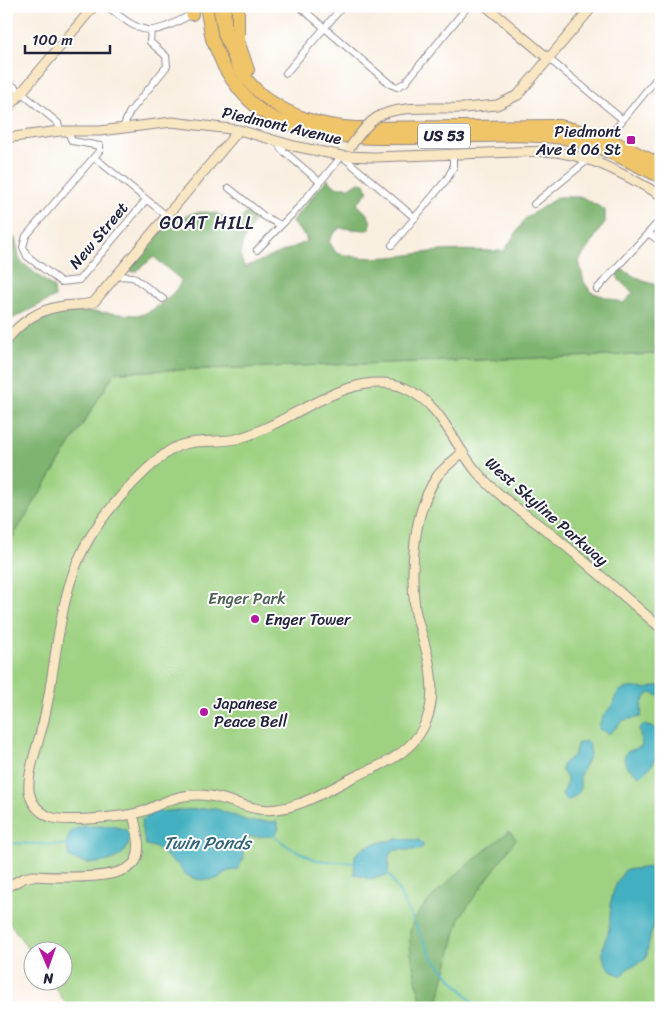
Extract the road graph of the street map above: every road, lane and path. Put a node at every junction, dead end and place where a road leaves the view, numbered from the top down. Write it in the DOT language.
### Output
graph roads {
  1 [pos="94,6"];
  2 [pos="107,6"];
  3 [pos="208,6"];
  4 [pos="215,6"];
  5 [pos="225,6"];
  6 [pos="238,6"];
  7 [pos="299,6"];
  8 [pos="343,6"];
  9 [pos="468,6"];
  10 [pos="486,6"];
  11 [pos="592,6"];
  12 [pos="192,10"];
  13 [pos="324,29"];
  14 [pos="151,30"];
  15 [pos="549,59"];
  16 [pos="233,64"];
  17 [pos="286,73"];
  18 [pos="661,73"];
  19 [pos="6,80"];
  20 [pos="22,93"];
  21 [pos="6,111"];
  22 [pos="287,118"];
  23 [pos="622,119"];
  24 [pos="123,128"];
  25 [pos="239,130"];
  26 [pos="64,131"];
  27 [pos="6,138"];
  28 [pos="278,142"];
  29 [pos="606,144"];
  30 [pos="454,154"];
  31 [pos="342,156"];
  32 [pos="95,158"];
  33 [pos="589,158"];
  34 [pos="661,165"];
  35 [pos="661,177"];
  36 [pos="320,182"];
  37 [pos="230,188"];
  38 [pos="661,196"];
  39 [pos="146,200"];
  40 [pos="534,204"];
  41 [pos="167,216"];
  42 [pos="415,218"];
  43 [pos="661,219"];
  44 [pos="282,225"];
  45 [pos="648,233"];
  46 [pos="661,242"];
  47 [pos="392,245"];
  48 [pos="257,250"];
  49 [pos="118,276"];
  50 [pos="596,289"];
  51 [pos="163,299"];
  52 [pos="6,341"];
  53 [pos="463,452"];
  54 [pos="661,628"];
  55 [pos="133,814"];
  56 [pos="6,888"];
  1 -- 20 [label="street"];
  2 -- 14 [label="street"];
  3 -- 12 [label="street"];
  3 -- 16 [label="highway, bridge"];
  4 -- 16 [label="highway"];
  5 -- 16 [label="highway"];
  6 -- 16 [label="highway"];
  7 -- 13 [label="street"];
  8 -- 13 [label="street"];
  9 -- 13 [label="street"];
  10 -- 15 [label="street"];
  11 -- 15 [label="street"];
  12 -- 14 [label="street"];
  13 -- 17 [label="street"];
  14 -- 24 [label="street"];
  15 -- 23 [label="street"];
  15 -- 31 [label="street, bridge"];
  16 -- 22 [label="highway, US 53"];
  16 -- 22 [label="highway"];
  18 -- 23 [label="street"];
  19 -- 20 [label="street"];
  20 -- 21 [label="street"];
  20 -- 26 [label="street"];
  22 -- 29 [label="highway, Piedmont Avenue / US 53"];
  23 -- 29 [label="street"];
  24 -- 25 [label="street, Piedmont Avenue"];
  24 -- 26 [label="street, Piedmont Avenue"];
  25 -- 28 [label="street, Piedmont Avenue"];
  25 -- 41 [label="street"];
  26 -- 27 [label="street, Piedmont Avenue"];
  26 -- 32 [label="street"];
  28 -- 31 [label="street, Piedmont Avenue"];
  28 -- 36 [label="street"];
  29 -- 34 [label="highway, Piedmont Avenue / US 53"];
  29 -- 35 [label="highway, Piedmont Avenue / US 53"];
  30 -- 31 [label="street, Piedmont Avenue"];
  30 -- 33 [label="street, Piedmont Avenue"];
  30 -- 42 [label="street"];
  31 -- 36 [label="street"];
  31 -- 42 [label="street"];
  32 -- 39 [label="street"];
  32 -- 39 [label="street, New Street"];
  33 -- 38 [label="street, Piedmont Avenue"];
  33 -- 40 [label="street"];
  36 -- 44 [label="street"];
  37 -- 44 [label="street"];
  39 -- 41 [label="street"];
  41 -- 49 [label="street"];
  42 -- 47 [label="street"];
  43 -- 45 [label="street"];
  44 -- 48 [label="street"];
  45 -- 46 [label="street"];
  45 -- 50 [label="street"];
  49 -- 51 [label="street"];
  49 -- 52 [label="street"];
  53 -- 54 [label="street, West Skyline Parkway"];
  53 -- 55 [label="street, West Skyline Parkway"];
  53 -- 55 [label="street, West Skyline Parkway"];
  55 -- 56 [label="street"];
}
